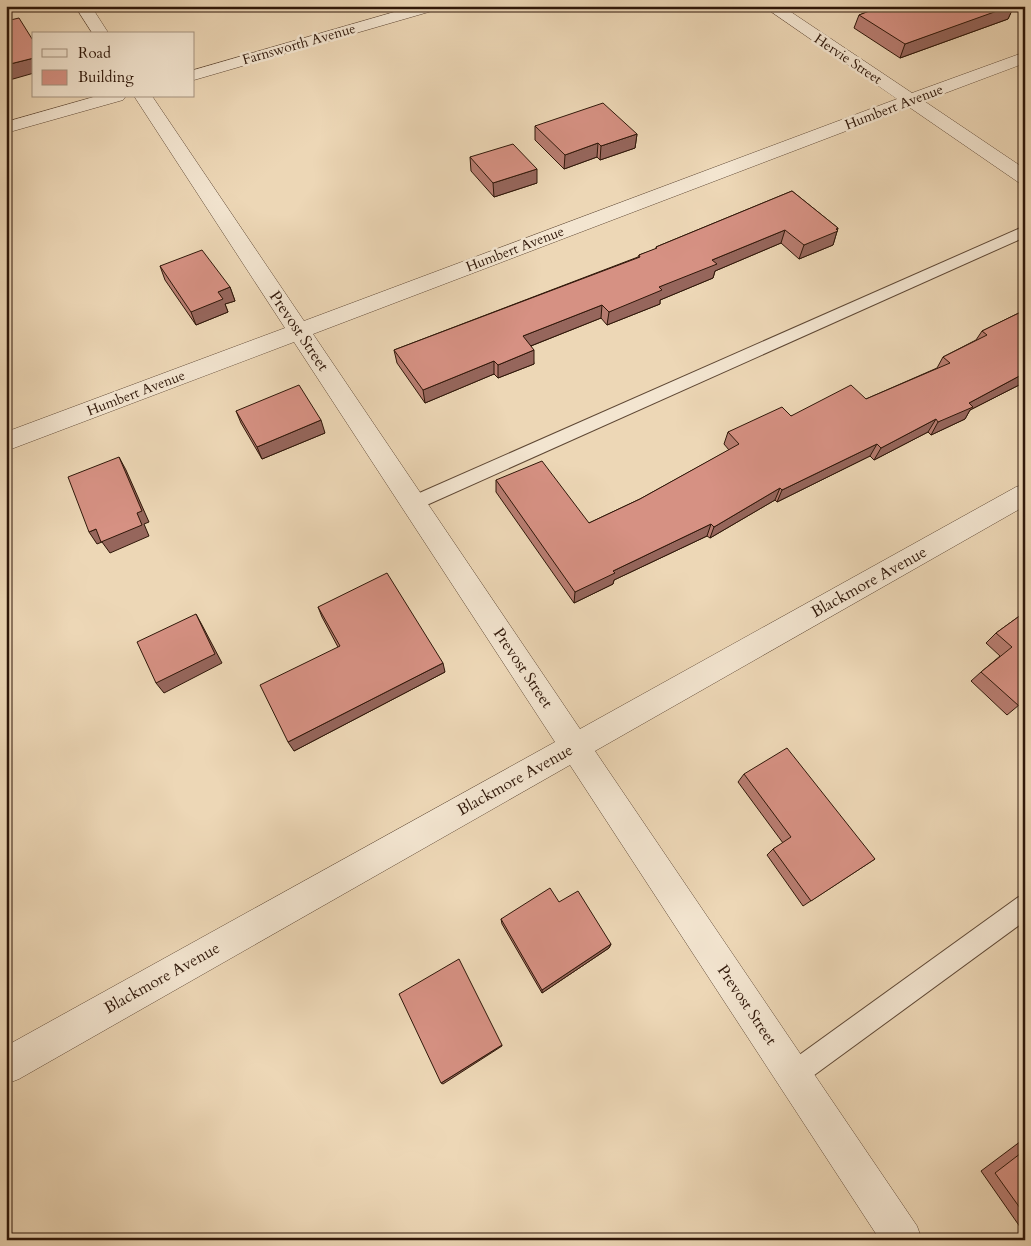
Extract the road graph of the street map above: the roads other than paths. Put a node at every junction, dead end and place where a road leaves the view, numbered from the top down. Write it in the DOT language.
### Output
graph roads {
  1 [pos="83,6"];
  2 [pos="433,6"];
  3 [pos="771,6"];
  4 [pos="100,32"];
  5 [pos="1025,58"];
  6 [pos="195,74"];
  7 [pos="110,98"];
  8 [pos="144,98"];
  9 [pos="910,101"];
  10 [pos="6,128"];
  11 [pos="1025,178"];
  12 [pos="1025,231"];
  13 [pos="298,331"];
  14 [pos="6,442"];
  15 [pos="1025,494"];
  16 [pos="414,503"];
  17 [pos="575,747"];
  18 [pos="1025,906"];
  19 [pos="6,1066"];
  20 [pos="793,1074"];
  21 [pos="903,1240"];
  1 -- 4 [label="street"];
  2 -- 6 [label="street, Farnsworth Avenue"];
  3 -- 9 [label="street, Hervie Street"];
  5 -- 9 [label="street, Humbert Avenue"];
  7 -- 10 [label="street"];
  8 -- 13 [label="street, Prevost Street"];
  9 -- 11 [label="street, Hervie Street"];
  9 -- 13 [label="street, Humbert Avenue"];
  12 -- 16 [label="lane"];
  13 -- 14 [label="street, Humbert Avenue"];
  13 -- 16 [label="street, Prevost Street"];
  15 -- 17 [label="street, Blackmore Avenue"];
  16 -- 17 [label="street, Prevost Street"];
  17 -- 19 [label="street, Blackmore Avenue"];
  17 -- 20 [label="street, Prevost Street"];
  18 -- 20 [label="lane"];
  20 -- 21 [label="street, Prevost Street"];
}
